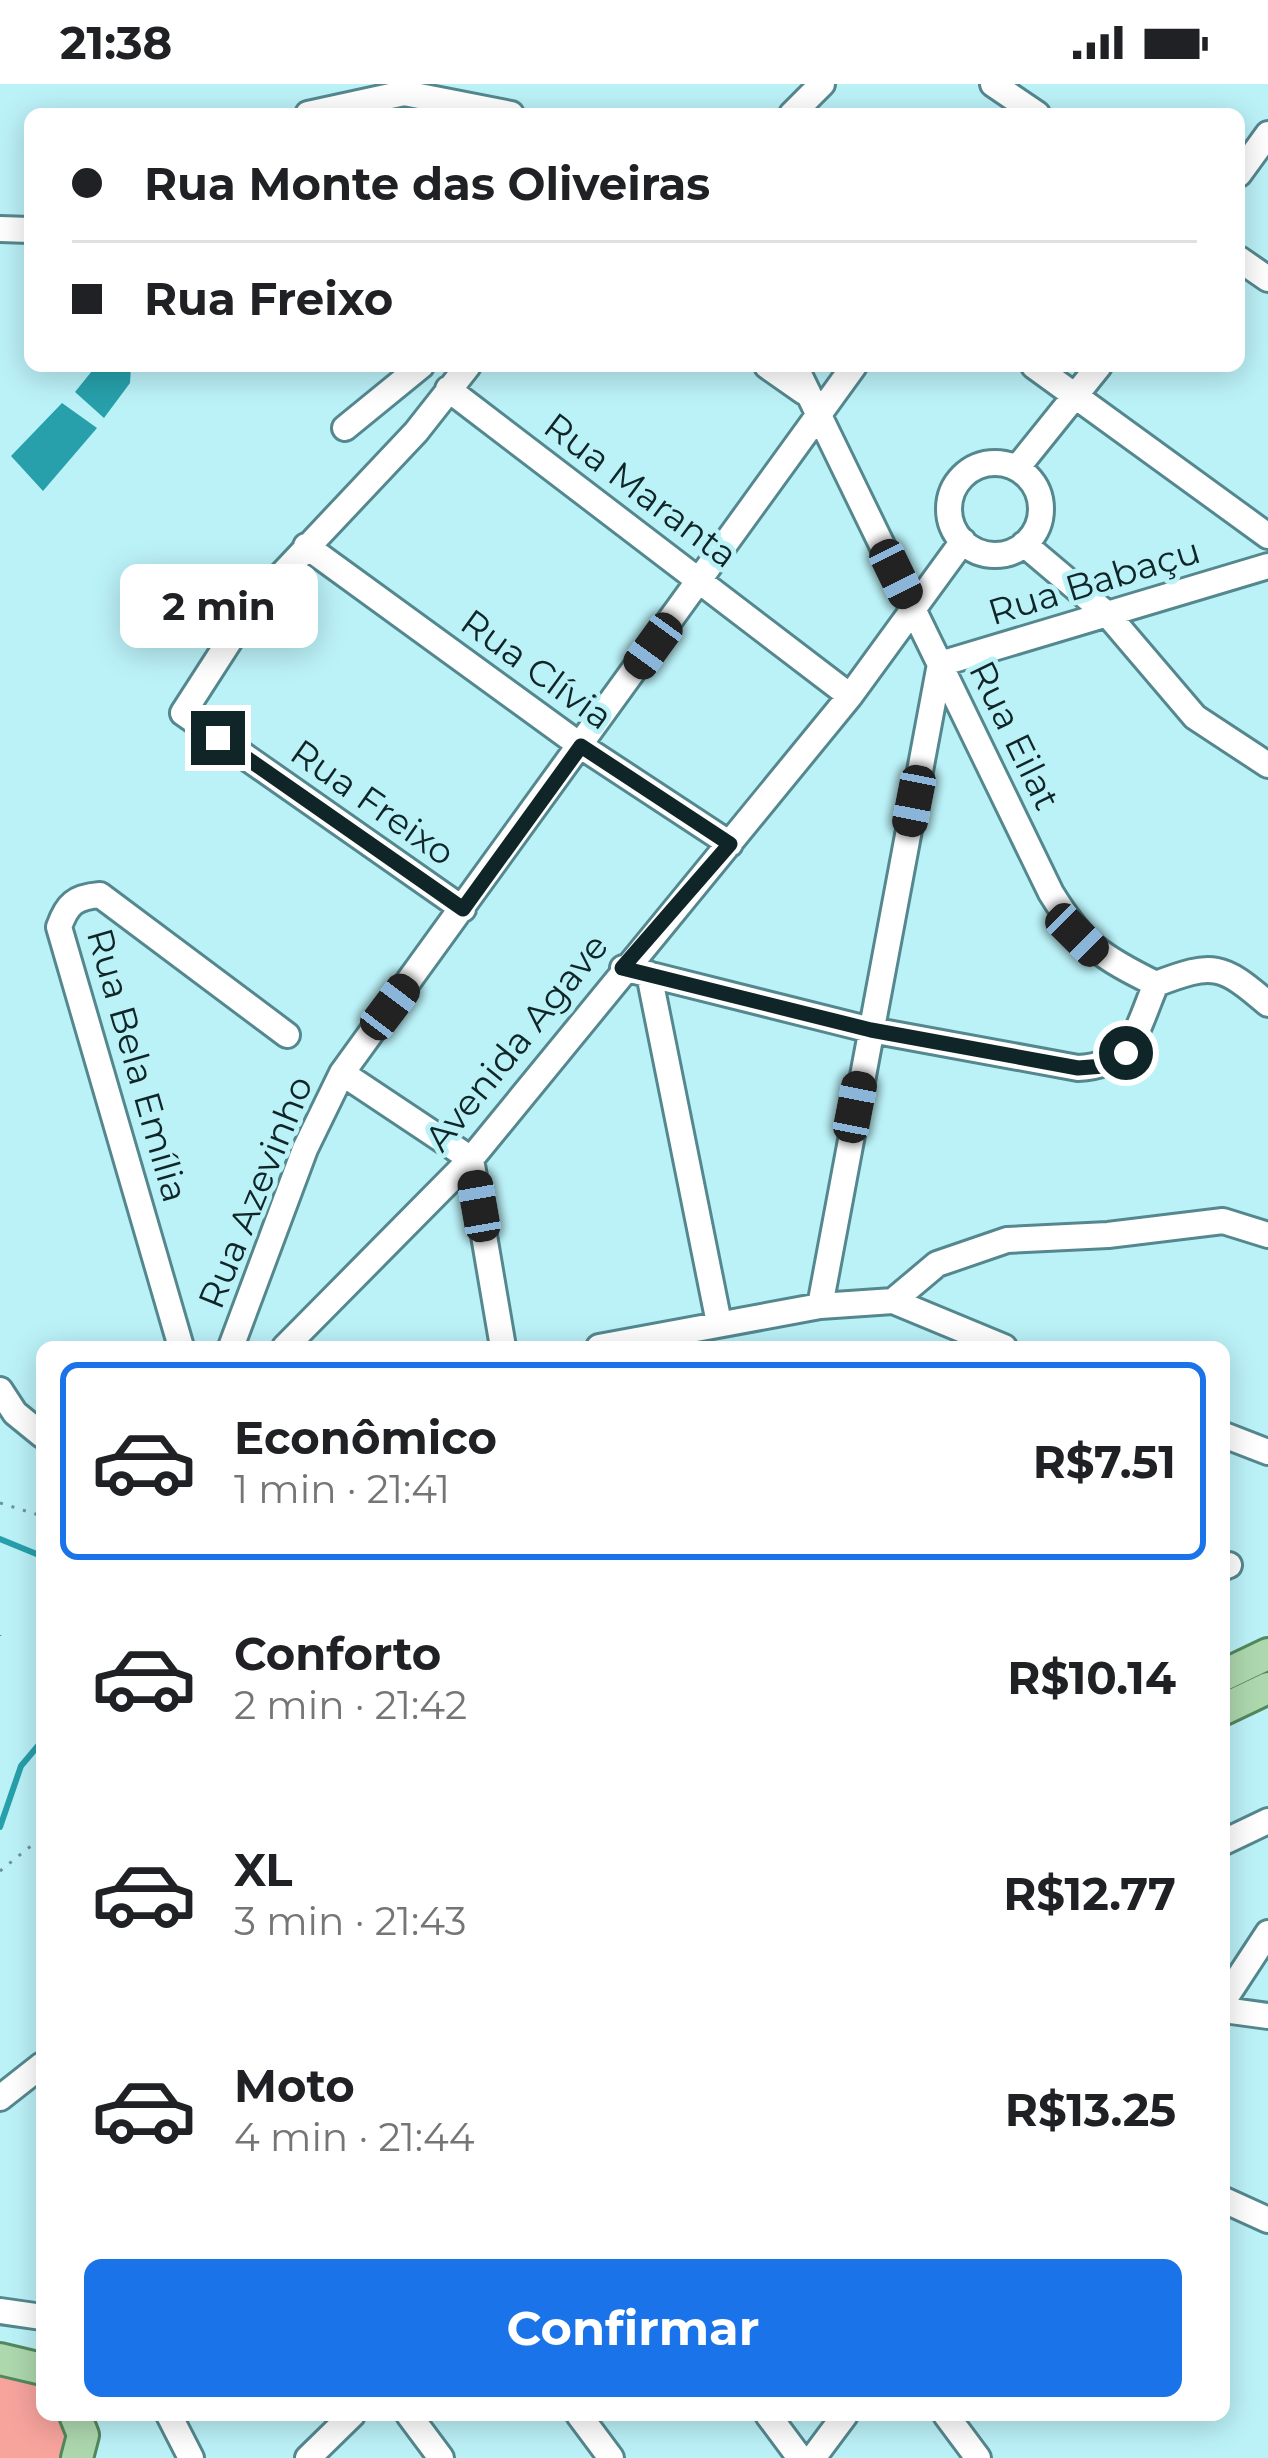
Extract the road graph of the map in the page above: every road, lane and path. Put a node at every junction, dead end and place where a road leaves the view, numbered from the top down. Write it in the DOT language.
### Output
graph roads {
  1 [pos="822,84"];
  2 [pos="994,84"];
  3 [pos="335,108"];
  4 [pos="481,108"];
  5 [pos="798,108"];
  6 [pos="1028,108"];
  7 [pos="1268,134"];
  8 [pos="1245,166"];
  9 [pos="414,372"];
  10 [pos="463,372"];
  11 [pos="774,372"];
  12 [pos="797,372"];
  13 [pos="848,372"];
  14 [pos="1042,372"];
  15 [pos="1094,372"];
  16 [pos="448,388"];
  17 [pos="1076,396"];
  18 [pos="813,404"];
  19 [pos="345,428"];
  20 [pos="1017,468"];
  21 [pos="1268,536"];
  22 [pos="963,541"];
  23 [pos="1024,544"];
  24 [pos="306,546"];
  25 [pos="1268,566"];
  26 [pos="701,580"];
  27 [pos="915,614"];
  28 [pos="1108,615"];
  29 [pos="940,664"];
  30 [pos="850,696"];
  31 [pos="581,746"];
  32 [pos="1268,765"];
  33 [pos="730,844"];
  34 [pos="463,909"];
  35 [pos="622,968"];
  36 [pos="649,974"];
  37 [pos="1156,984"];
  38 [pos="1268,1004"];
  39 [pos="871,1030"];
  40 [pos="287,1035"];
  41 [pos="342,1073"];
  42 [pos="471,1160"];
  43 [pos="1268,1235"];
  44 [pos="893,1301"];
  45 [pos="820,1306"];
  46 [pos="719,1323"];
  47 [pos="179,1341"];
  48 [pos="233,1341"];
  49 [pos="291,1341"];
  50 [pos="502,1341"];
  51 [pos="629,1341"];
  52 [pos="990,1341"];
  53 [pos="0,1390"];
  54 [pos="36,1430"];
  55 [pos="1230,1437"];
  56 [pos="1268,1452"];
  57 [pos="0,1503"];
  58 [pos="36,1514"];
  59 [pos="1268,1654"];
  60 [pos="1230,1672"];
  61 [pos="1268,1688"];
  62 [pos="1230,1706"];
  63 [pos="1268,1821"];
  64 [pos="1230,1839"];
  65 [pos="36,1843"];
  66 [pos="0,1871"];
  67 [pos="1268,1933"];
  68 [pos="1230,1991"];
  69 [pos="1230,2011"];
  70 [pos="1268,2016"];
  71 [pos="36,2070"];
  72 [pos="0,2098"];
  73 [pos="1230,2203"];
  74 [pos="1268,2220"];
  75 [pos="0,2311"];
  76 [pos="36,2316"];
  77 [pos="0,2360"];
  78 [pos="36,2367"];
  79 [pos="172,2421"];
  80 [pos="346,2421"];
  81 [pos="413,2421"];
  82 [pos="583,2421"];
  83 [pos="772,2421"];
  84 [pos="840,2421"];
  85 [pos="950,2421"];
  86 [pos="191,2458"];
  87 [pos="308,2458"];
  88 [pos="440,2458"];
  89 [pos="611,2458"];
  90 [pos="800,2458"];
  91 [pos="813,2458"];
  92 [pos="978,2458"];
  1 -- 5 [label="street"];
  2 -- 6 [label="street"];
  3 -- 4 [label="street"];
  7 -- 8 [label="street"];
  9 -- 19 [label="street"];
  10 -- 16 [label="street"];
  11 -- 18 [label="street"];
  12 -- 18 [label="street, Rua Eilat"];
  13 -- 18 [label="street, Rua Azevinho"];
  14 -- 17 [label="street"];
  15 -- 17 [label="street"];
  16 -- 24 [label="street"];
  16 -- 26 [label="street, Rua Maranta"];
  17 -- 20 [label="street"];
  17 -- 21 [label="street"];
  18 -- 26 [label="street, Rua Azevinho"];
  18 -- 27 [label="street, Rua Eilat"];
  20 -- 22 [label="street"];
  20 -- 23 [label="street"];
  22 -- 23 [label="street"];
  22 -- 27 [label="street, Avenida Agave"];
  23 -- 28 [label="street"];
  24 -- 31 [label="street, Rua Clívia"];
  24 -- 34 [label="street, Rua Freixo"];
  25 -- 28 [label="street, Rua Babaçu"];
  26 -- 30 [label="street, Rua Maranta"];
  26 -- 31 [label="street, Rua Azevinho"];
  27 -- 29 [label="street, Rua Eilat"];
  27 -- 30 [label="street, Avenida Agave"];
  28 -- 29 [label="street, Rua Babaçu"];
  28 -- 32 [label="street"];
  29 -- 37 [label="street, Rua Eilat"];
  29 -- 39 [label="street"];
  30 -- 33 [label="street, Avenida Agave"];
  31 -- 33 [label="street, Rua Clívia"];
  31 -- 34 [label="street, Rua Azevinho"];
  33 -- 35 [label="street, Avenida Agave"];
  34 -- 41 [label="street, Rua Azevinho"];
  35 -- 36 [label="street"];
  35 -- 42 [label="street, Avenida Agave"];
  36 -- 39 [label="street"];
  36 -- 46 [label="street"];
  37 -- 38 [label="street"];
  37 -- 39 [label="street"];
  39 -- 45 [label="street"];
  40 -- 47 [label="street, Rua Bela Emília"];
  41 -- 42 [label="street"];
  41 -- 48 [label="street, Rua Azevinho"];
  42 -- 49 [label="street, Avenida Agave"];
  42 -- 50 [label="street"];
  43 -- 44 [label="street"];
  44 -- 45 [label="street"];
  44 -- 52 [label="street"];
  45 -- 46 [label="street"];
  46 -- 51 [label="street"];
  53 -- 54 [label="street"];
  55 -- 56 [label="street"];
  57 -- 58 [label="path"];
  59 -- 60 [label="main road"];
  61 -- 62 [label="main road"];
  63 -- 64 [label="street"];
  65 -- 66 [label="path"];
  67 -- 68 [label="street"];
  69 -- 70 [label="street"];
  71 -- 72 [label="street"];
  73 -- 74 [label="street"];
  75 -- 76 [label="street"];
  77 -- 78 [label="main road"];
  79 -- 86 [label="street"];
  80 -- 87 [label="street"];
  81 -- 88 [label="street"];
  82 -- 89 [label="street"];
  83 -- 90 [label="street"];
  84 -- 91 [label="street"];
  85 -- 92 [label="street"];
}
